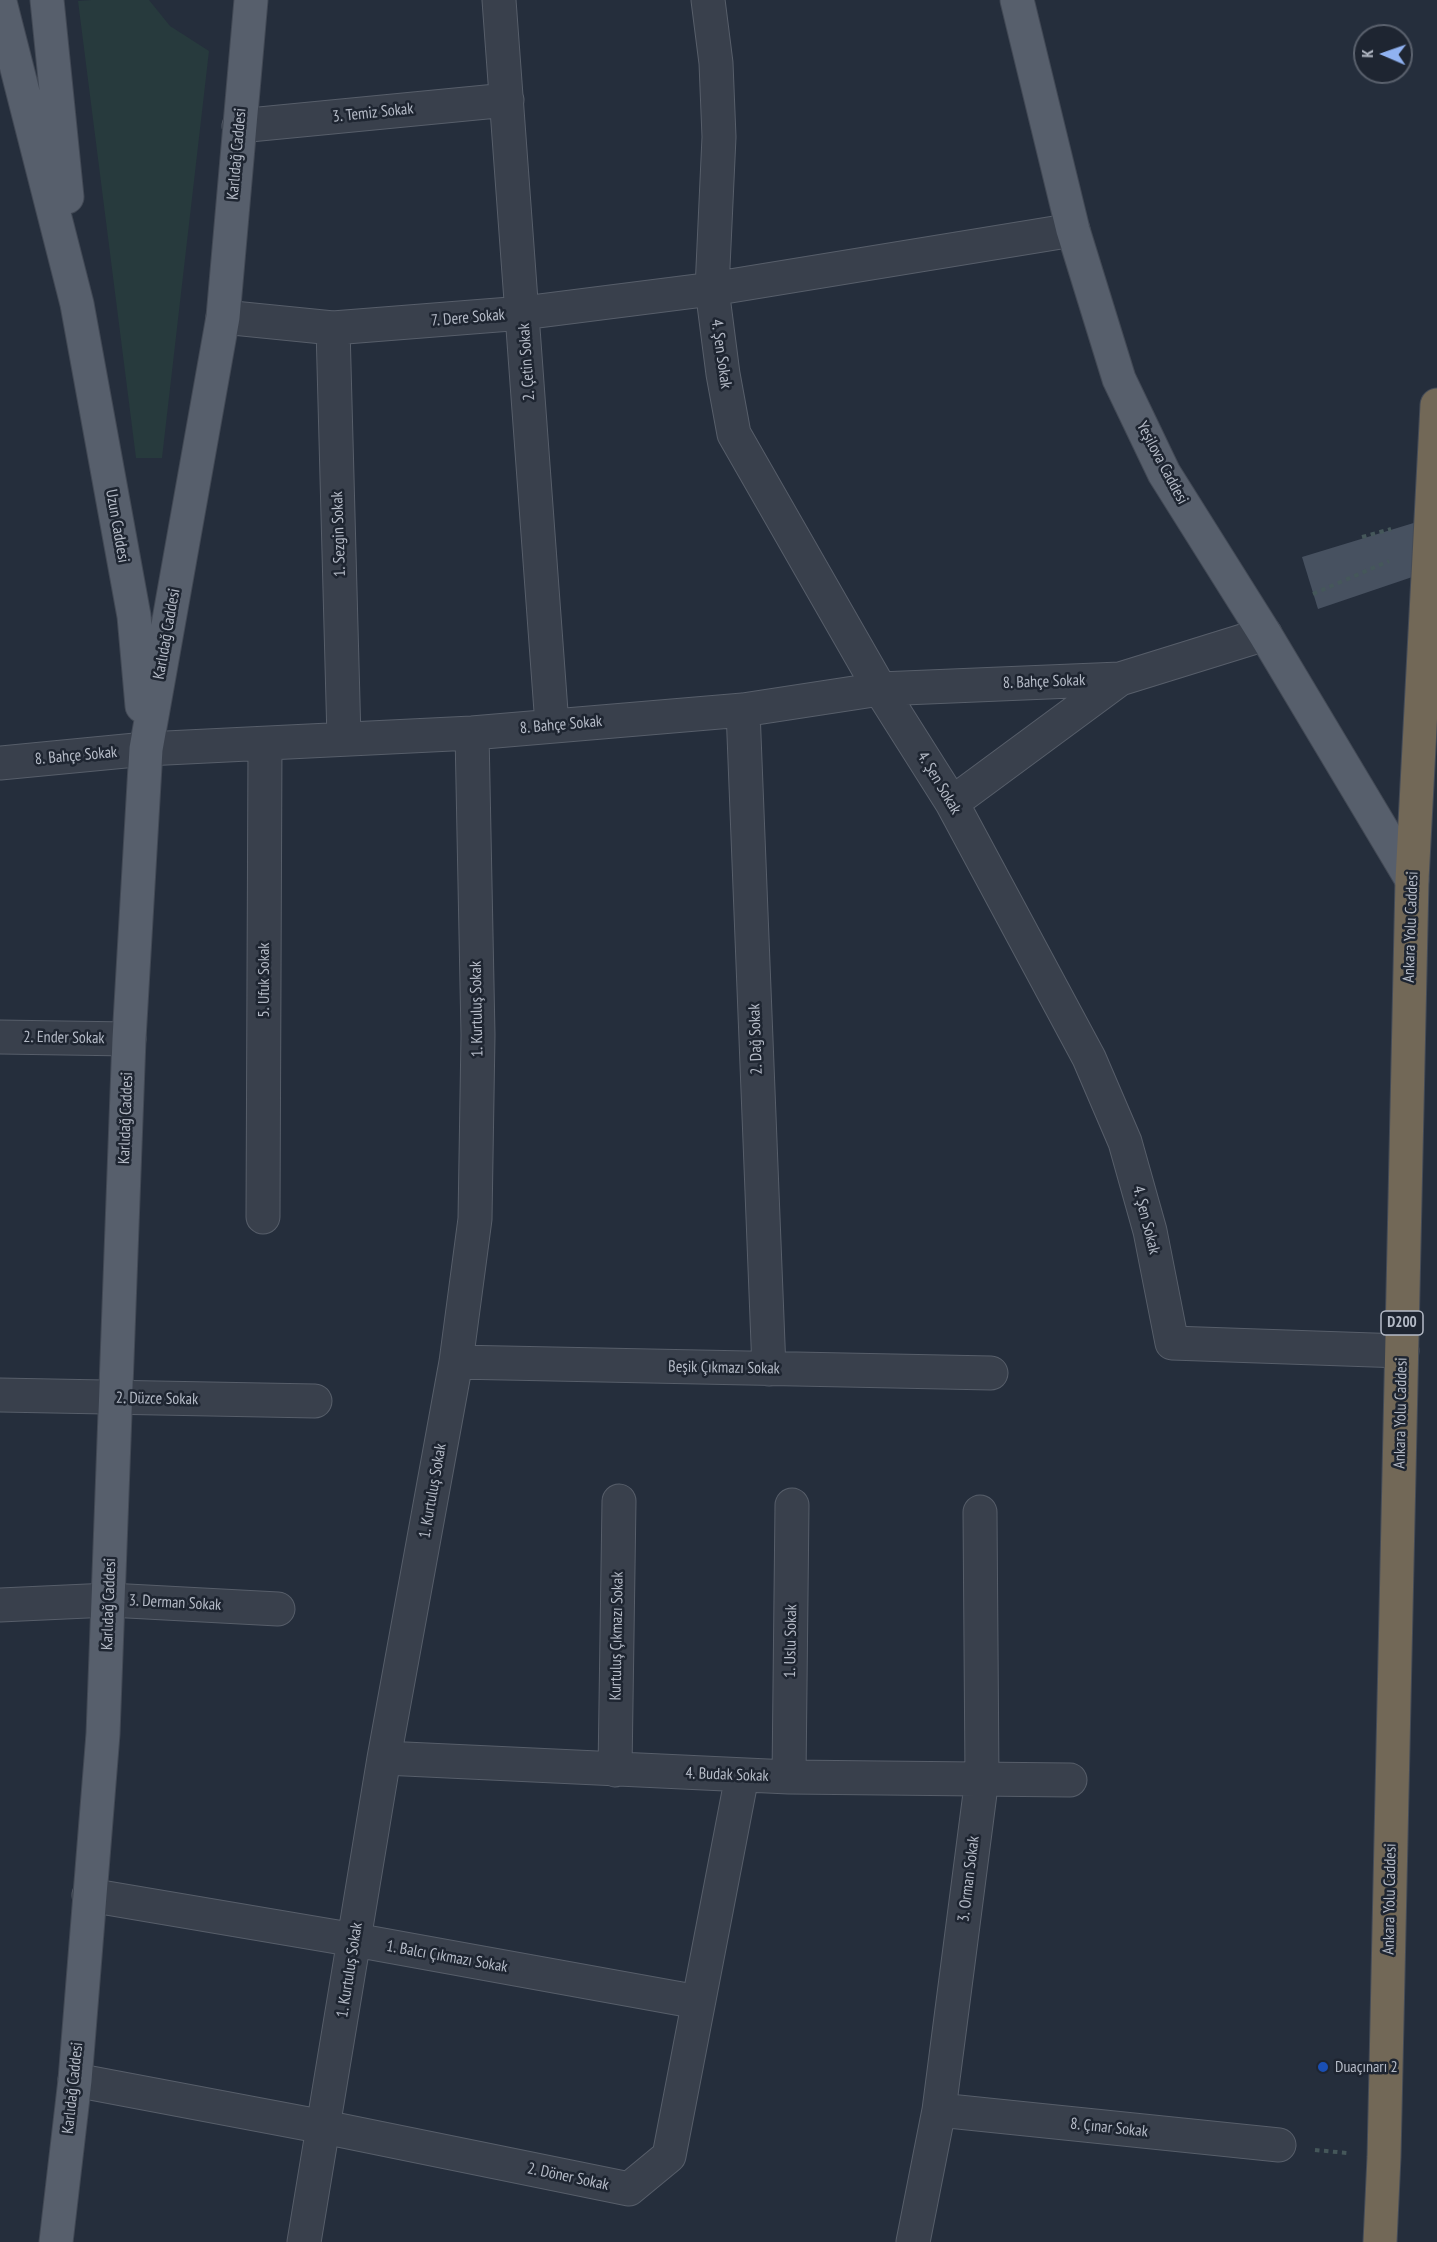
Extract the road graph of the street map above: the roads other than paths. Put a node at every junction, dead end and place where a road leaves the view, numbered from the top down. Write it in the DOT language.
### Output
graph roads {
  1 [pos="47,0"];
  2 [pos="250,0"];
  3 [pos="499,0"];
  4 [pos="708,0"];
  5 [pos="1017,0"];
  6 [pos="0,2"];
  7 [pos="507,100"];
  8 [pos="239,126"];
  9 [pos="1073,230"];
  10 [pos="712,290"];
  11 [pos="77,304"];
  12 [pos="523,313"];
  13 [pos="223,317"];
  14 [pos="333,328"];
  15 [pos="1437,405"];
  16 [pos="1265,634"];
  17 [pos="1120,679"];
  18 [pos="880,689"];
  19 [pos="743,710"];
  20 [pos="552,725"];
  21 [pos="472,733"];
  22 [pos="344,739"];
  23 [pos="265,744"];
  24 [pos="146,749"];
  25 [pos="0,763"];
  26 [pos="952,803"];
  27 [pos="1412,880"];
  28 [pos="0,1037"];
  29 [pos="129,1039"];
  30 [pos="263,1216"];
  31 [pos="1402,1351"];
  32 [pos="456,1362"];
  33 [pos="769,1369"];
  34 [pos="991,1373"];
  35 [pos="0,1395"];
  36 [pos="116,1398"];
  37 [pos="315,1401"];
  38 [pos="620,1501"];
  39 [pos="792,1505"];
  40 [pos="980,1512"];
  41 [pos="109,1600"];
  42 [pos="0,1605"];
  43 [pos="278,1609"];
  44 [pos="384,1758"];
  45 [pos="615,1770"];
  46 [pos="742,1776"];
  47 [pos="789,1777"];
  48 [pos="982,1778"];
  49 [pos="1070,1779"];
  50 [pos="89,1895"];
  51 [pos="355,1940"];
  52 [pos="698,2002"];
  53 [pos="75,2080"];
  54 [pos="939,2110"];
  55 [pos="324,2127"];
  56 [pos="1279,2145"];
  57 [pos="57,2242"];
  58 [pos="304,2242"];
  59 [pos="912,2242"];
  60 [pos="1380,2242"];
  1 -- 11 [label="main road, Uzun Caddesi"];
  2 -- 8 [label="main road, Karlıdağ Caddesi"];
  3 -- 7 [label="street, 2. Çetin Sokak"];
  4 -- 10 [label="street, 4. Şen Sokak"];
  5 -- 9 [label="main road, Yeşilova Caddesi"];
  6 -- 11 [label="main road, Uzun Caddesi"];
  7 -- 8 [label="street, 3. Temiz Sokak"];
  7 -- 12 [label="street, 2. Çetin Sokak"];
  8 -- 13 [label="main road, Karlıdağ Caddesi"];
  9 -- 10 [label="street, 7. Dere Sokak"];
  9 -- 16 [label="main road, Yeşilova Caddesi"];
  10 -- 12 [label="street, 7. Dere Sokak"];
  10 -- 18 [label="street, 4. Şen Sokak"];
  11 -- 24 [label="main road, Uzun Caddesi"];
  12 -- 14 [label="street, 7. Dere Sokak"];
  12 -- 20 [label="street, 2. Çetin Sokak"];
  13 -- 14 [label="street, 7. Dere Sokak"];
  13 -- 24 [label="main road, Karlıdağ Caddesi"];
  14 -- 22 [label="street, 1. Sezgin Sokak"];
  15 -- 27 [label="highway, Ankara Yolu Caddesi / D200"];
  16 -- 17 [label="street, 8. Bahçe Sokak"];
  16 -- 27 [label="main road, Yeşilova Caddesi"];
  17 -- 18 [label="street, 8. Bahçe Sokak"];
  17 -- 26 [label="street, 8. Bahçe Sokak"];
  18 -- 19 [label="street, 8. Bahçe Sokak"];
  18 -- 26 [label="street, 4. Şen Sokak"];
  19 -- 20 [label="street, 8. Bahçe Sokak"];
  19 -- 33 [label="street, 2. Dağ Sokak"];
  20 -- 21 [label="street, 8. Bahçe Sokak"];
  21 -- 22 [label="street, 8. Bahçe Sokak"];
  21 -- 32 [label="street, 1. Kurtuluş Sokak"];
  22 -- 23 [label="street, 8. Bahçe Sokak"];
  23 -- 24 [label="street, 8. Bahçe Sokak"];
  23 -- 30 [label="street, 5. Ufuk Sokak"];
  24 -- 25 [label="street, 8. Bahçe Sokak"];
  24 -- 29 [label="main road, Karlıdağ Caddesi"];
  26 -- 31 [label="street, 4. Şen Sokak"];
  27 -- 31 [label="highway, Ankara Yolu Caddesi / D200"];
  28 -- 29 [label="street, 2. Ender Sokak"];
  29 -- 36 [label="main road, Karlıdağ Caddesi"];
  31 -- 60 [label="highway, Ankara Yolu Caddesi / D200"];
  32 -- 33 [label="street, Beşik Çıkmazı Sokak"];
  32 -- 44 [label="street, 1. Kurtuluş Sokak"];
  33 -- 34 [label="street, Beşik Çıkmazı Sokak"];
  35 -- 36 [label="street, 2. Düzce Sokak"];
  36 -- 37 [label="street, 2. Düzce Sokak"];
  36 -- 41 [label="main road, Karlıdağ Caddesi"];
  38 -- 45 [label="street, Kurtuluş Çıkmazı Sokak"];
  39 -- 47 [label="street, 1. Uslu Sokak"];
  40 -- 48 [label="street, 3. Orman Sokak"];
  41 -- 42 [label="street, 3. Derman Sokak"];
  41 -- 43 [label="street, 3. Derman Sokak"];
  41 -- 50 [label="main road, Karlıdağ Caddesi"];
  44 -- 45 [label="street, 4. Budak Sokak"];
  44 -- 51 [label="street, 1. Kurtuluş Sokak"];
  45 -- 46 [label="street, 4. Budak Sokak"];
  46 -- 47 [label="street, 4. Budak Sokak"];
  46 -- 52 [label="street, 2. Döner Sokak"];
  47 -- 48 [label="street, 4. Budak Sokak"];
  48 -- 49 [label="street, 4. Budak Sokak"];
  48 -- 54 [label="street, 3. Orman Sokak"];
  50 -- 51 [label="street, 1. Balcı Çıkmazı Sokak"];
  50 -- 53 [label="main road, Karlıdağ Caddesi"];
  51 -- 52 [label="street, 1. Balcı Çıkmazı Sokak"];
  51 -- 55 [label="street, 1. Kurtuluş Sokak"];
  52 -- 55 [label="street, 2. Döner Sokak"];
  53 -- 55 [label="street, 2. Döner Sokak"];
  53 -- 57 [label="main road, Karlıdağ Caddesi"];
  54 -- 56 [label="street, 8. Çınar Sokak"];
  54 -- 59 [label="street, 3. Orman Sokak"];
  55 -- 58 [label="street, 1. Kurtuluş Sokak"];
}
